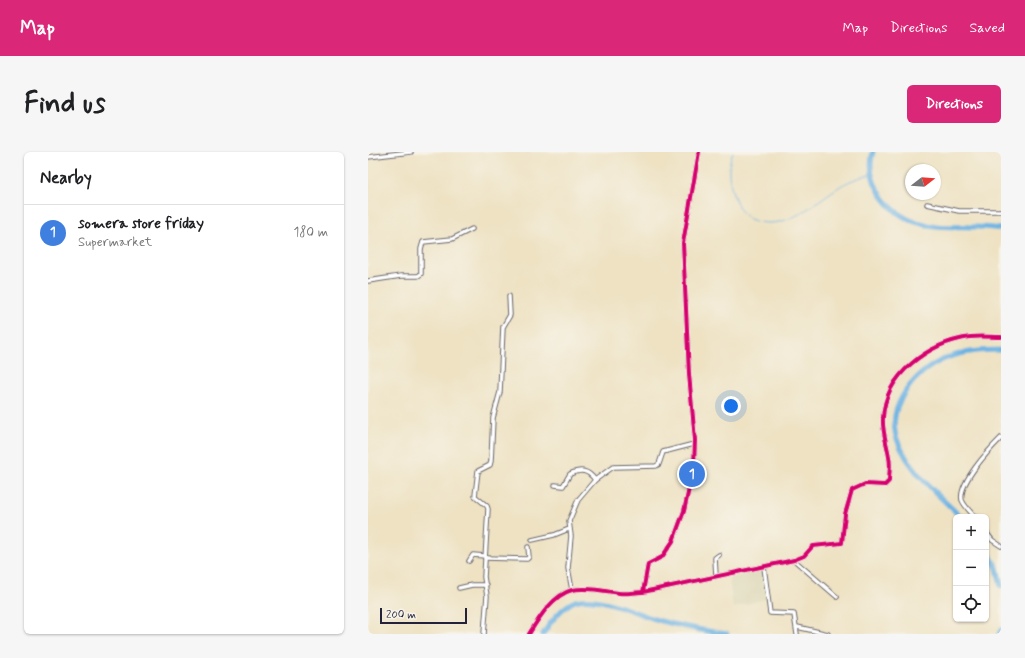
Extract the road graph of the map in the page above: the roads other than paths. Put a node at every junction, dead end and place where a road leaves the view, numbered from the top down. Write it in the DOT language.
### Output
graph roads {
  1 [pos="411,152"];
  2 [pos="699,152"];
  3 [pos="368,157"];
  4 [pos="927,204"];
  5 [pos="1001,211"];
  6 [pos="472,229"];
  7 [pos="368,281"];
  8 [pos="509,296"];
  9 [pos="1001,337"];
  10 [pos="1001,438"];
  11 [pos="694,444"];
  12 [pos="595,480"];
  13 [pos="554,485"];
  14 [pos="973,514"];
  15 [pos="569,529"];
  16 [pos="989,536"];
  17 [pos="532,540"];
  18 [pos="1001,546"];
  19 [pos="528,547"];
  20 [pos="719,555"];
  21 [pos="485,557"];
  22 [pos="794,560"];
  23 [pos="469,561"];
  24 [pos="764,567"];
  25 [pos="716,576"];
  26 [pos="486,585"];
  27 [pos="459,588"];
  28 [pos="572,590"];
  29 [pos="643,592"];
  30 [pos="837,597"];
  31 [pos="797,627"];
  32 [pos="484,634"];
  33 [pos="529,634"];
  34 [pos="798,634"];
  35 [pos="828,634"];
  1 -- 3 [label="street"];
  2 -- 11 [label="street"];
  4 -- 5 [label="street"];
  6 -- 7 [label="street"];
  8 -- 21 [label="street"];
  9 -- 22 [label="street"];
  10 -- 14 [label="street"];
  11 -- 12 [label="street"];
  11 -- 29 [label="street"];
  12 -- 13 [label="street"];
  12 -- 15 [label="street"];
  15 -- 17 [label="street"];
  15 -- 28 [label="street"];
  16 -- 18 [label="street"];
  19 -- 21 [label="street"];
  20 -- 25 [label="street"];
  21 -- 23 [label="street"];
  21 -- 26 [label="street"];
  22 -- 24 [label="street"];
  22 -- 30 [label="street"];
  24 -- 25 [label="street"];
  24 -- 31 [label="street"];
  25 -- 29 [label="street"];
  26 -- 27 [label="street"];
  26 -- 32 [label="street"];
  28 -- 29 [label="street"];
  28 -- 33 [label="street"];
  31 -- 34 [label="street"];
  31 -- 35 [label="street"];
}
